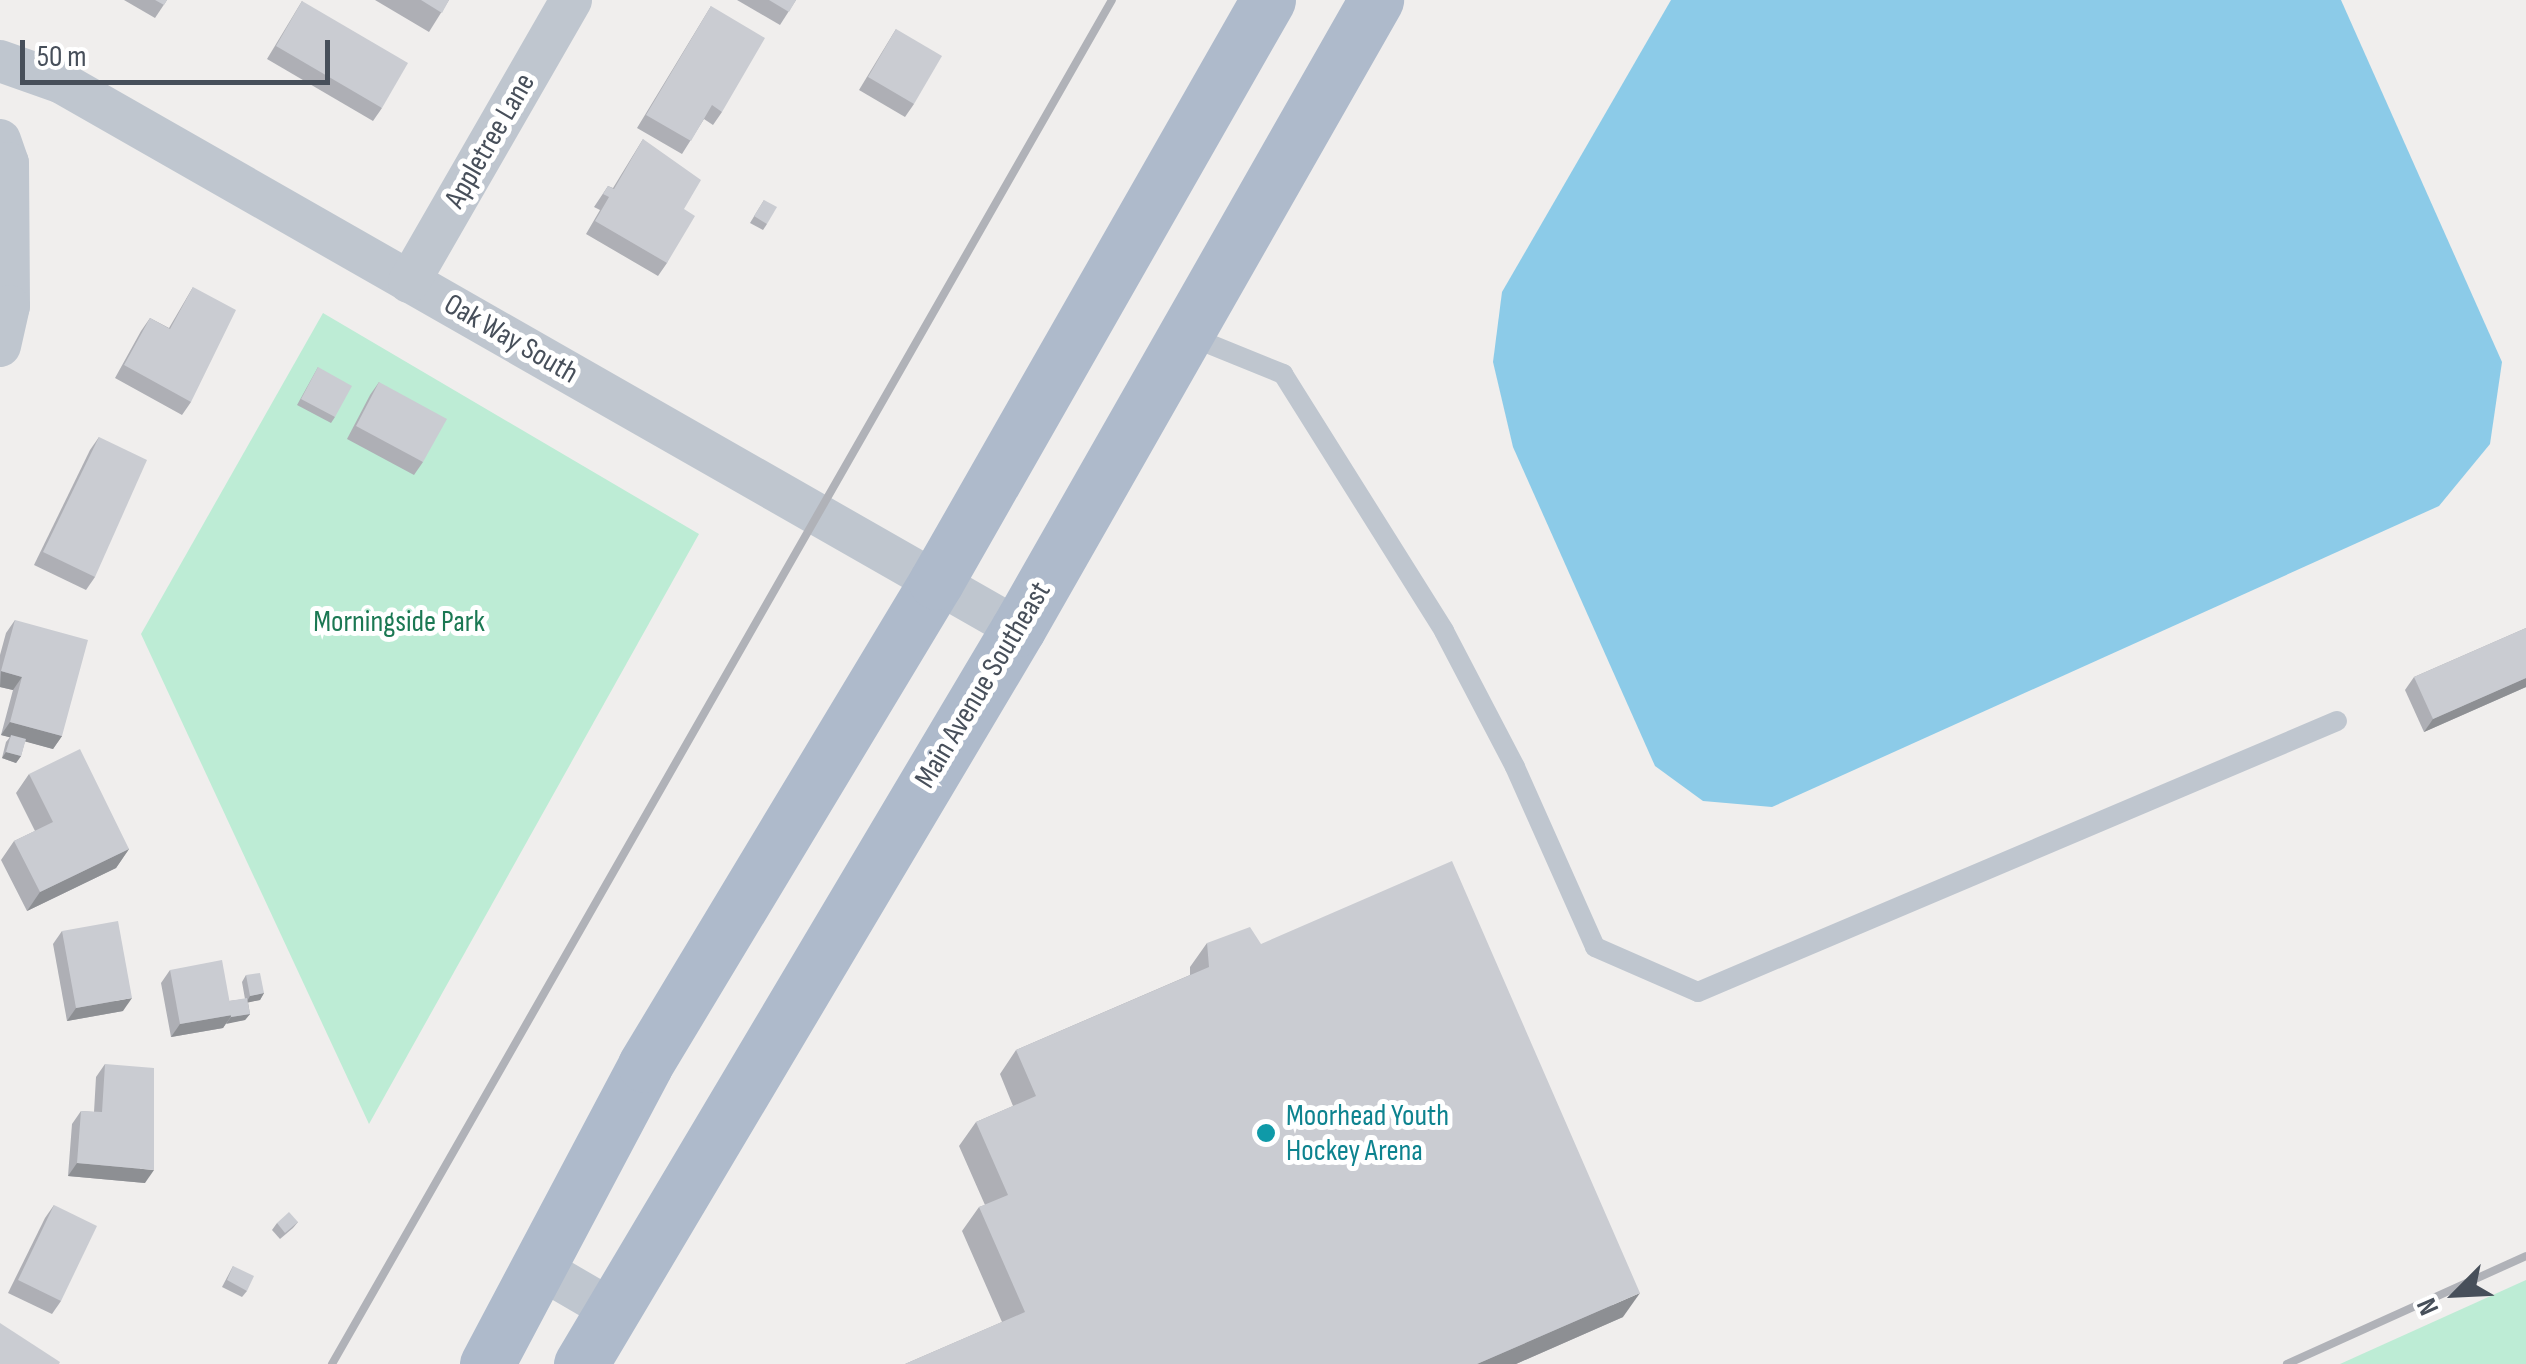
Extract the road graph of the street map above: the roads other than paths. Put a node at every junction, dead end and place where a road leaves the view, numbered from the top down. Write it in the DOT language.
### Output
graph roads {
  1 [pos="571,0"];
  2 [pos="1268,0"];
  3 [pos="1376,0"];
  4 [pos="0,62"];
  5 [pos="0,140"];
  6 [pos="410,282"];
  7 [pos="1186,334"];
  8 [pos="0,346"];
  9 [pos="936,582"];
  10 [pos="1018,629"];
  11 [pos="2337,721"];
  12 [pos="538,1267"];
  13 [pos="612,1310"];
  14 [pos="487,1364"];
  15 [pos="581,1364"];
  1 -- 6 [label="street, Appletree Lane"];
  2 -- 9 [label="main road"];
  3 -- 7 [label="main road, Main Avenue Southeast"];
  4 -- 6 [label="street, Oak Way South"];
  5 -- 8 [label="street"];
  6 -- 9 [label="street, Oak Way South"];
  7 -- 10 [label="main road, Main Avenue Southeast"];
  7 -- 11 [label="lane"];
  9 -- 10 [label="street, Oak Way South"];
  9 -- 12 [label="main road"];
  10 -- 13 [label="main road, Main Avenue Southeast"];
  12 -- 13 [label="street"];
  12 -- 14 [label="main road"];
  13 -- 15 [label="main road, Main Avenue Southeast"];
}
